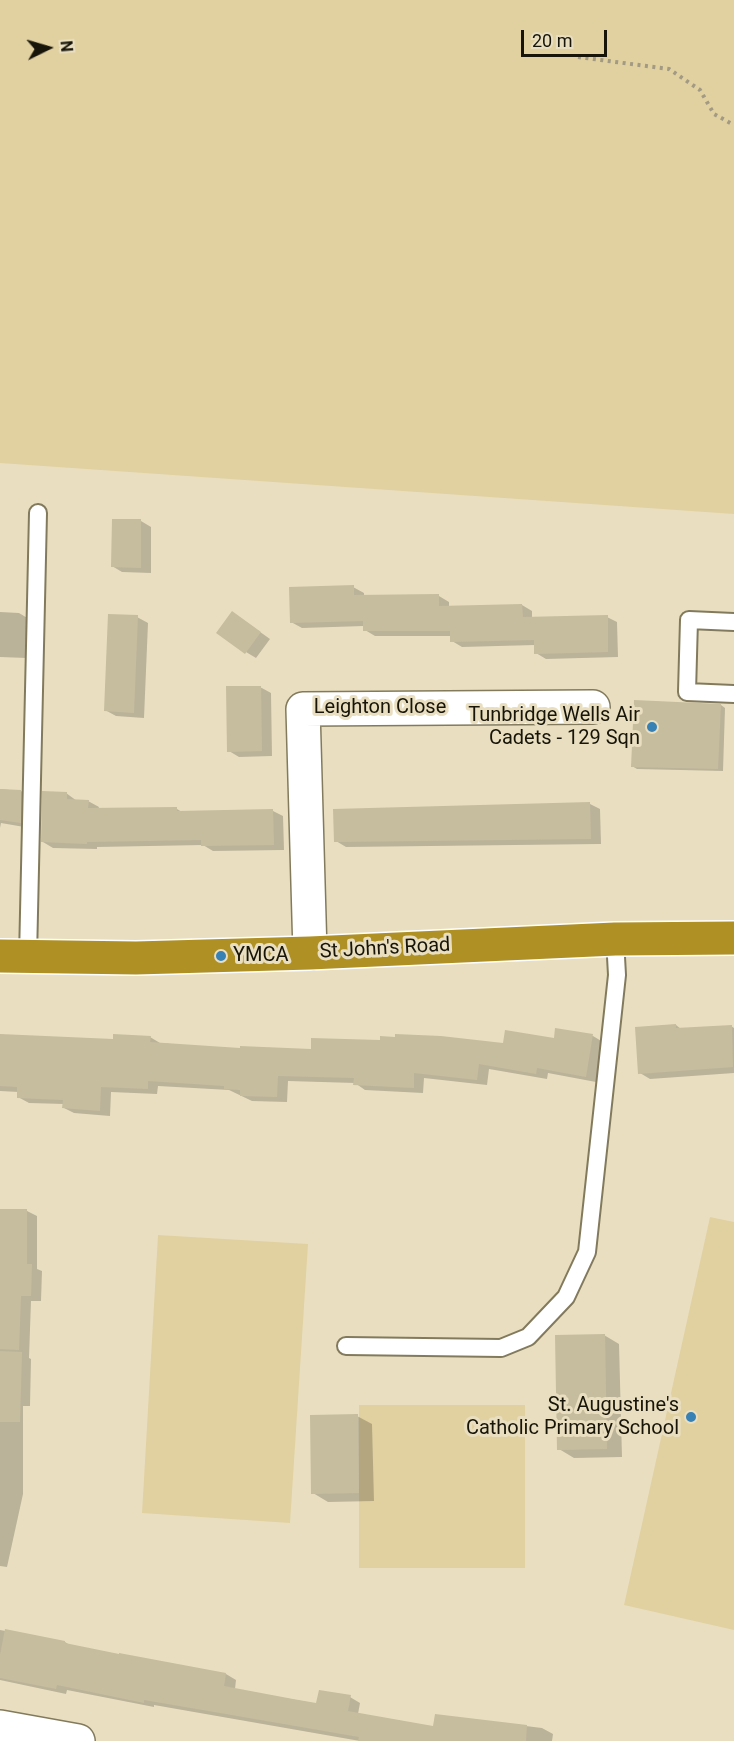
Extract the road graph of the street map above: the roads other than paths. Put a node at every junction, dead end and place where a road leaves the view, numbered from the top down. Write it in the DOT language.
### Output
graph roads {
  1 [pos="38,513"];
  2 [pos="734,622"];
  3 [pos="734,694"];
  4 [pos="592,707"];
  5 [pos="734,938"];
  6 [pos="615,939"];
  7 [pos="310,953"];
  8 [pos="14,957"];
  9 [pos="345,1346"];
  10 [pos="0,1726"];
  11 [pos="78,1741"];
  1 -- 8 [label="lane"];
  2 -- 3 [label="lane"];
  4 -- 7 [label="street, Leighton Close"];
  5 -- 6 [label="highway, St John's Road"];
  6 -- 7 [label="highway, St John's Road"];
  6 -- 9 [label="lane"];
  7 -- 8 [label="highway, St John's Road"];
  10 -- 11 [label="street"];
}
